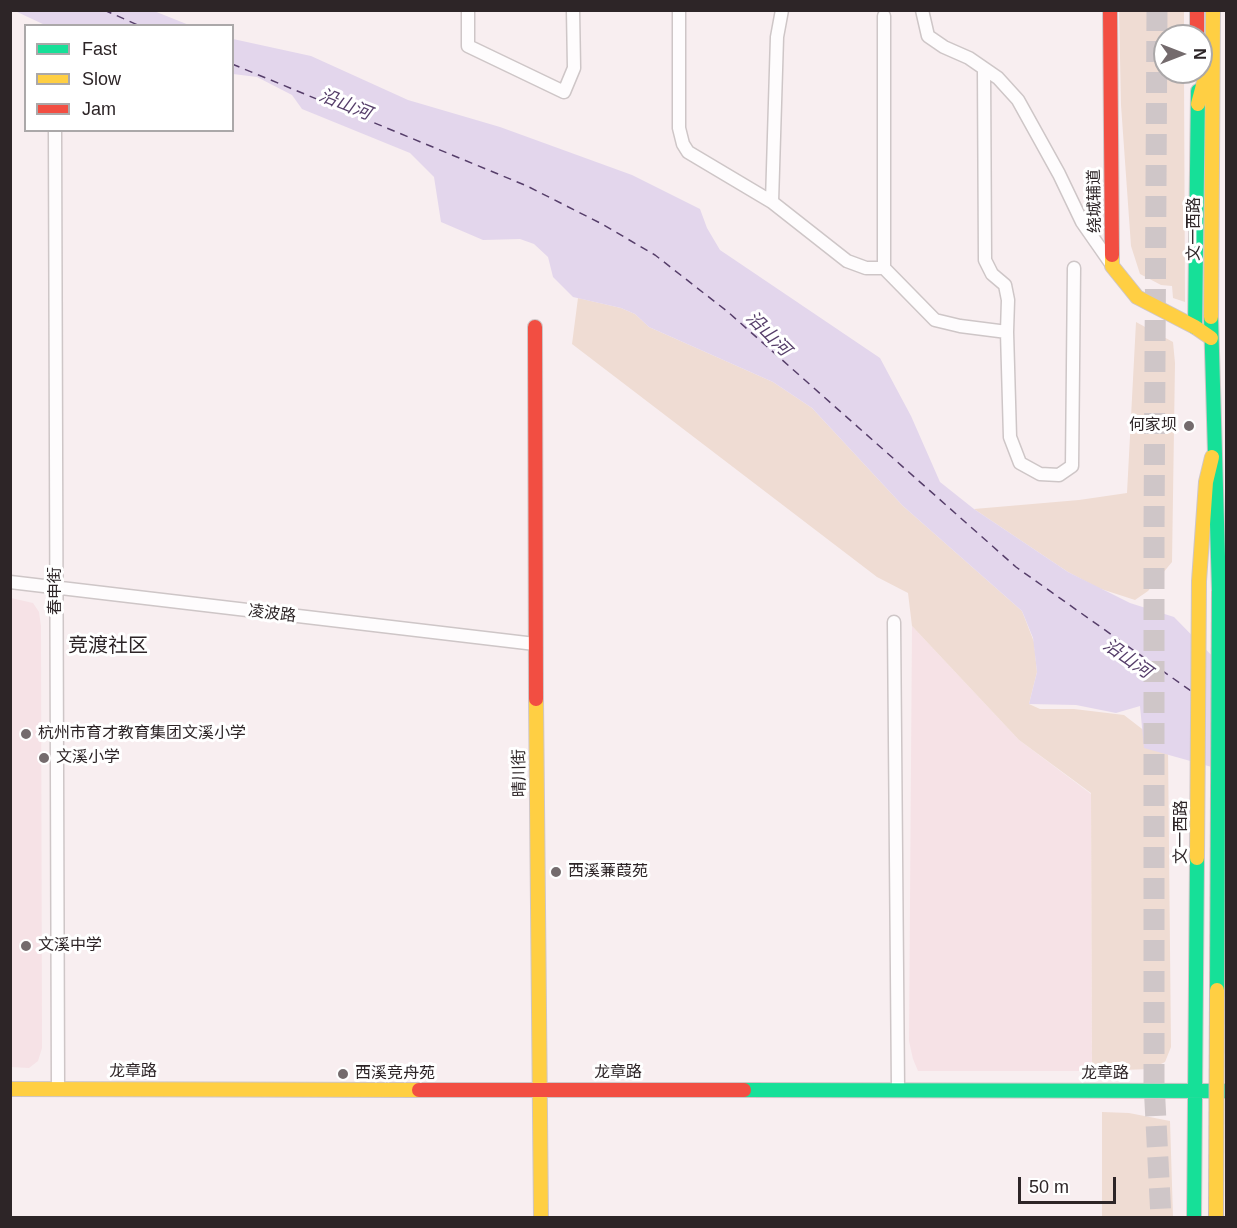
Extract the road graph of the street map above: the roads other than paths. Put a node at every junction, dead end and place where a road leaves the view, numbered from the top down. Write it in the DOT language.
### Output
graph roads {
  1 [pos="468,10"];
  2 [pos="573,10"];
  3 [pos="679,10"];
  4 [pos="782,10"];
  5 [pos="922,10"];
  6 [pos="1110,10"];
  7 [pos="884,16"];
  8 [pos="984,69"];
  9 [pos="1197,84"];
  10 [pos="1204,84"];
  11 [pos="1213,84"];
  12 [pos="1198,104"];
  13 [pos="55,132"];
  14 [pos="772,202"];
  15 [pos="1113,266"];
  16 [pos="884,268"];
  17 [pos="1074,268"];
  18 [pos="535,327"];
  19 [pos="1195,327"];
  20 [pos="1007,332"];
  21 [pos="1211,338"];
  22 [pos="1214,447"];
  23 [pos="10,582"];
  24 [pos="56,588"];
  25 [pos="894,622"];
  26 [pos="534,644"];
  27 [pos="58,1088"];
  28 [pos="10,1089"];
  29 [pos="898,1089"];
  30 [pos="541,1090"];
  31 [pos="1195,1091"];
  32 [pos="1227,1091"];
  33 [pos="541,1218"];
  34 [pos="1194,1218"];
  35 [pos="1216,1218"];
  1 -- 2 [label="street"];
  3 -- 14 [label="street"];
  4 -- 14 [label="street"];
  5 -- 8 [label="street"];
  6 -- 15 [label="street, 绕城辅道"];
  7 -- 16 [label="street"];
  8 -- 15 [label="street"];
  8 -- 20 [label="street"];
  9 -- 12 [label="street"];
  10 -- 12 [label="street"];
  11 -- 21 [label="street, 文一西路"];
  12 -- 19 [label="street"];
  13 -- 24 [label="street, 春申街"];
  14 -- 16 [label="street"];
  15 -- 19 [label="street"];
  16 -- 20 [label="street"];
  17 -- 20 [label="street"];
  18 -- 26 [label="street, 晴川街"];
  19 -- 21 [label="street"];
  21 -- 22 [label="street, 文一西路"];
  22 -- 31 [label="street, 文一西路"];
  22 -- 35 [label="street, 文一西路, bridge"];
  23 -- 24 [label="street, 凌波路"];
  24 -- 26 [label="street, 凌波路"];
  24 -- 27 [label="street, 春申街"];
  25 -- 29 [label="street"];
  26 -- 30 [label="street, 晴川街"];
  27 -- 28 [label="street, 龙章路"];
  27 -- 30 [label="street, 龙章路"];
  29 -- 30 [label="street, 龙章路"];
  29 -- 31 [label="street, 龙章路"];
  30 -- 33 [label="street, 晴川街"];
  31 -- 32 [label="street, 龙章路"];
  31 -- 34 [label="street, 文一西路"];
}
